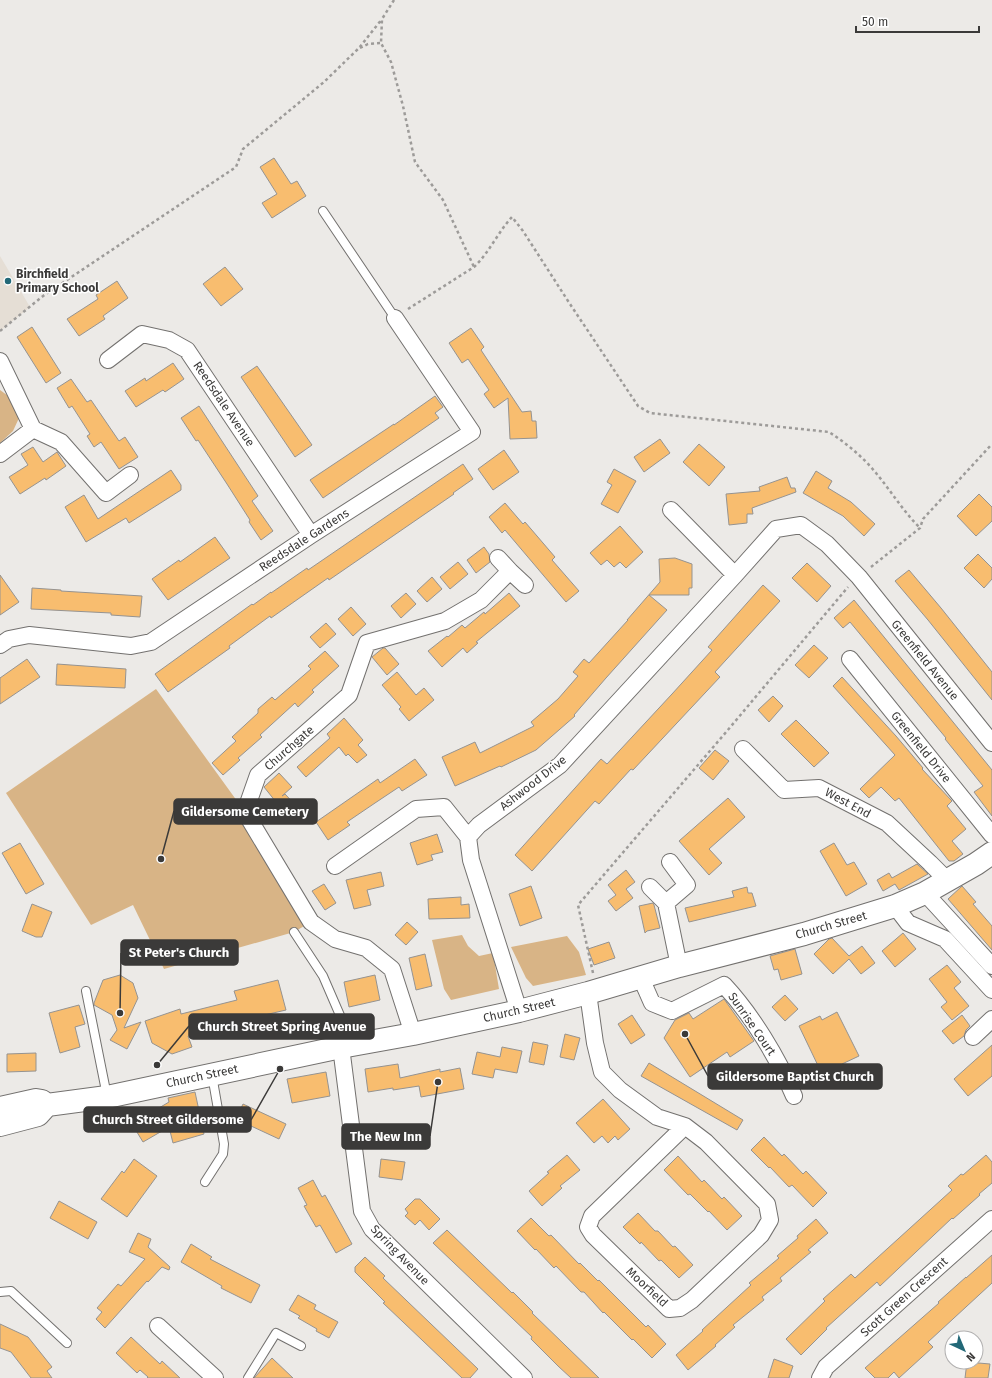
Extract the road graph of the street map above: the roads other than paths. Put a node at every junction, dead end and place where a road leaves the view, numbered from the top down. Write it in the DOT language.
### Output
graph roads {
  1 [pos="323,212"];
  2 [pos="395,318"];
  3 [pos="108,360"];
  4 [pos="0,361"];
  5 [pos="33,429"];
  6 [pos="0,454"];
  7 [pos="130,475"];
  8 [pos="671,510"];
  9 [pos="311,535"];
  10 [pos="498,558"];
  11 [pos="510,571"];
  12 [pos="735,575"];
  13 [pos="859,577"];
  14 [pos="525,585"];
  15 [pos="0,645"];
  16 [pos="850,660"];
  17 [pos="992,743"];
  18 [pos="743,749"];
  19 [pos="992,834"];
  20 [pos="468,838"];
  21 [pos="984,859"];
  22 [pos="670,862"];
  23 [pos="335,866"];
  24 [pos="946,880"];
  25 [pos="650,887"];
  26 [pos="925,893"];
  27 [pos="666,903"];
  28 [pos="895,906"];
  29 [pos="294,932"];
  30 [pos="680,966"];
  31 [pos="992,966"];
  32 [pos="640,978"];
  33 [pos="992,990"];
  34 [pos="86,991"];
  35 [pos="592,991"];
  36 [pos="520,1011"];
  37 [pos="992,1020"];
  38 [pos="413,1034"];
  39 [pos="974,1037"];
  40 [pos="347,1046"];
  41 [pos="212,1074"];
  42 [pos="794,1096"];
  43 [pos="107,1097"];
  44 [pos="47,1105"];
  45 [pos="0,1108"];
  46 [pos="0,1125"];
  47 [pos="685,1126"];
  48 [pos="205,1182"];
  49 [pos="992,1219"];
  50 [pos="0,1292"];
  51 [pos="158,1326"];
  52 [pos="66,1343"];
  53 [pos="302,1346"];
  54 [pos="215,1378"];
  55 [pos="248,1378"];
  56 [pos="524,1378"];
  57 [pos="820,1378"];
  1 -- 2 [label="lane"];
  2 -- 9 [label="street, Reedsdale Gardens"];
  3 -- 9 [label="street, Reedsdale Avenue"];
  4 -- 5 [label="street"];
  5 -- 6 [label="street"];
  5 -- 7 [label="street"];
  8 -- 12 [label="street"];
  9 -- 15 [label="street, Reedsdale Gardens"];
  10 -- 11 [label="street"];
  11 -- 14 [label="street"];
  11 -- 38 [label="street, Churchgate"];
  12 -- 13 [label="street, Ashwood Drive"];
  12 -- 20 [label="street, Ashwood Drive"];
  13 -- 17 [label="street, Greenfield Avenue"];
  16 -- 19 [label="street, Greenfield Drive"];
  18 -- 24 [label="street, West End"];
  20 -- 23 [label="street"];
  20 -- 36 [label="street"];
  21 -- 24 [label="main road, Church Street"];
  22 -- 27 [label="street"];
  24 -- 26 [label="main road, Church Street"];
  25 -- 27 [label="street"];
  26 -- 28 [label="main road, Church Street"];
  26 -- 31 [label="street"];
  27 -- 30 [label="street"];
  28 -- 30 [label="main road, Church Street"];
  28 -- 33 [label="street"];
  29 -- 40 [label="lane"];
  30 -- 32 [label="main road, Church Street"];
  32 -- 35 [label="main road, Church Street"];
  32 -- 42 [label="street, Sunrise Court"];
  34 -- 43 [label="lane"];
  35 -- 36 [label="main road, Church Street"];
  35 -- 47 [label="street, Moorfield"];
  36 -- 38 [label="main road, Church Street"];
  37 -- 39 [label="street"];
  38 -- 40 [label="main road, Church Street"];
  40 -- 41 [label="main road, Church Street"];
  40 -- 56 [label="street, Spring Avenue"];
  41 -- 43 [label="main road, Church Street"];
  41 -- 48 [label="lane"];
  43 -- 44 [label="main road, Church Street"];
  44 -- 45 [label="main road, Church Street"];
  44 -- 46 [label="main road, Church Street"];
  47 -- 47 [label="street, Moorfield"];
  49 -- 57 [label="street, Scott Green Crescent"];
  50 -- 52 [label="lane"];
  51 -- 54 [label="street"];
  53 -- 55 [label="lane"];
}
